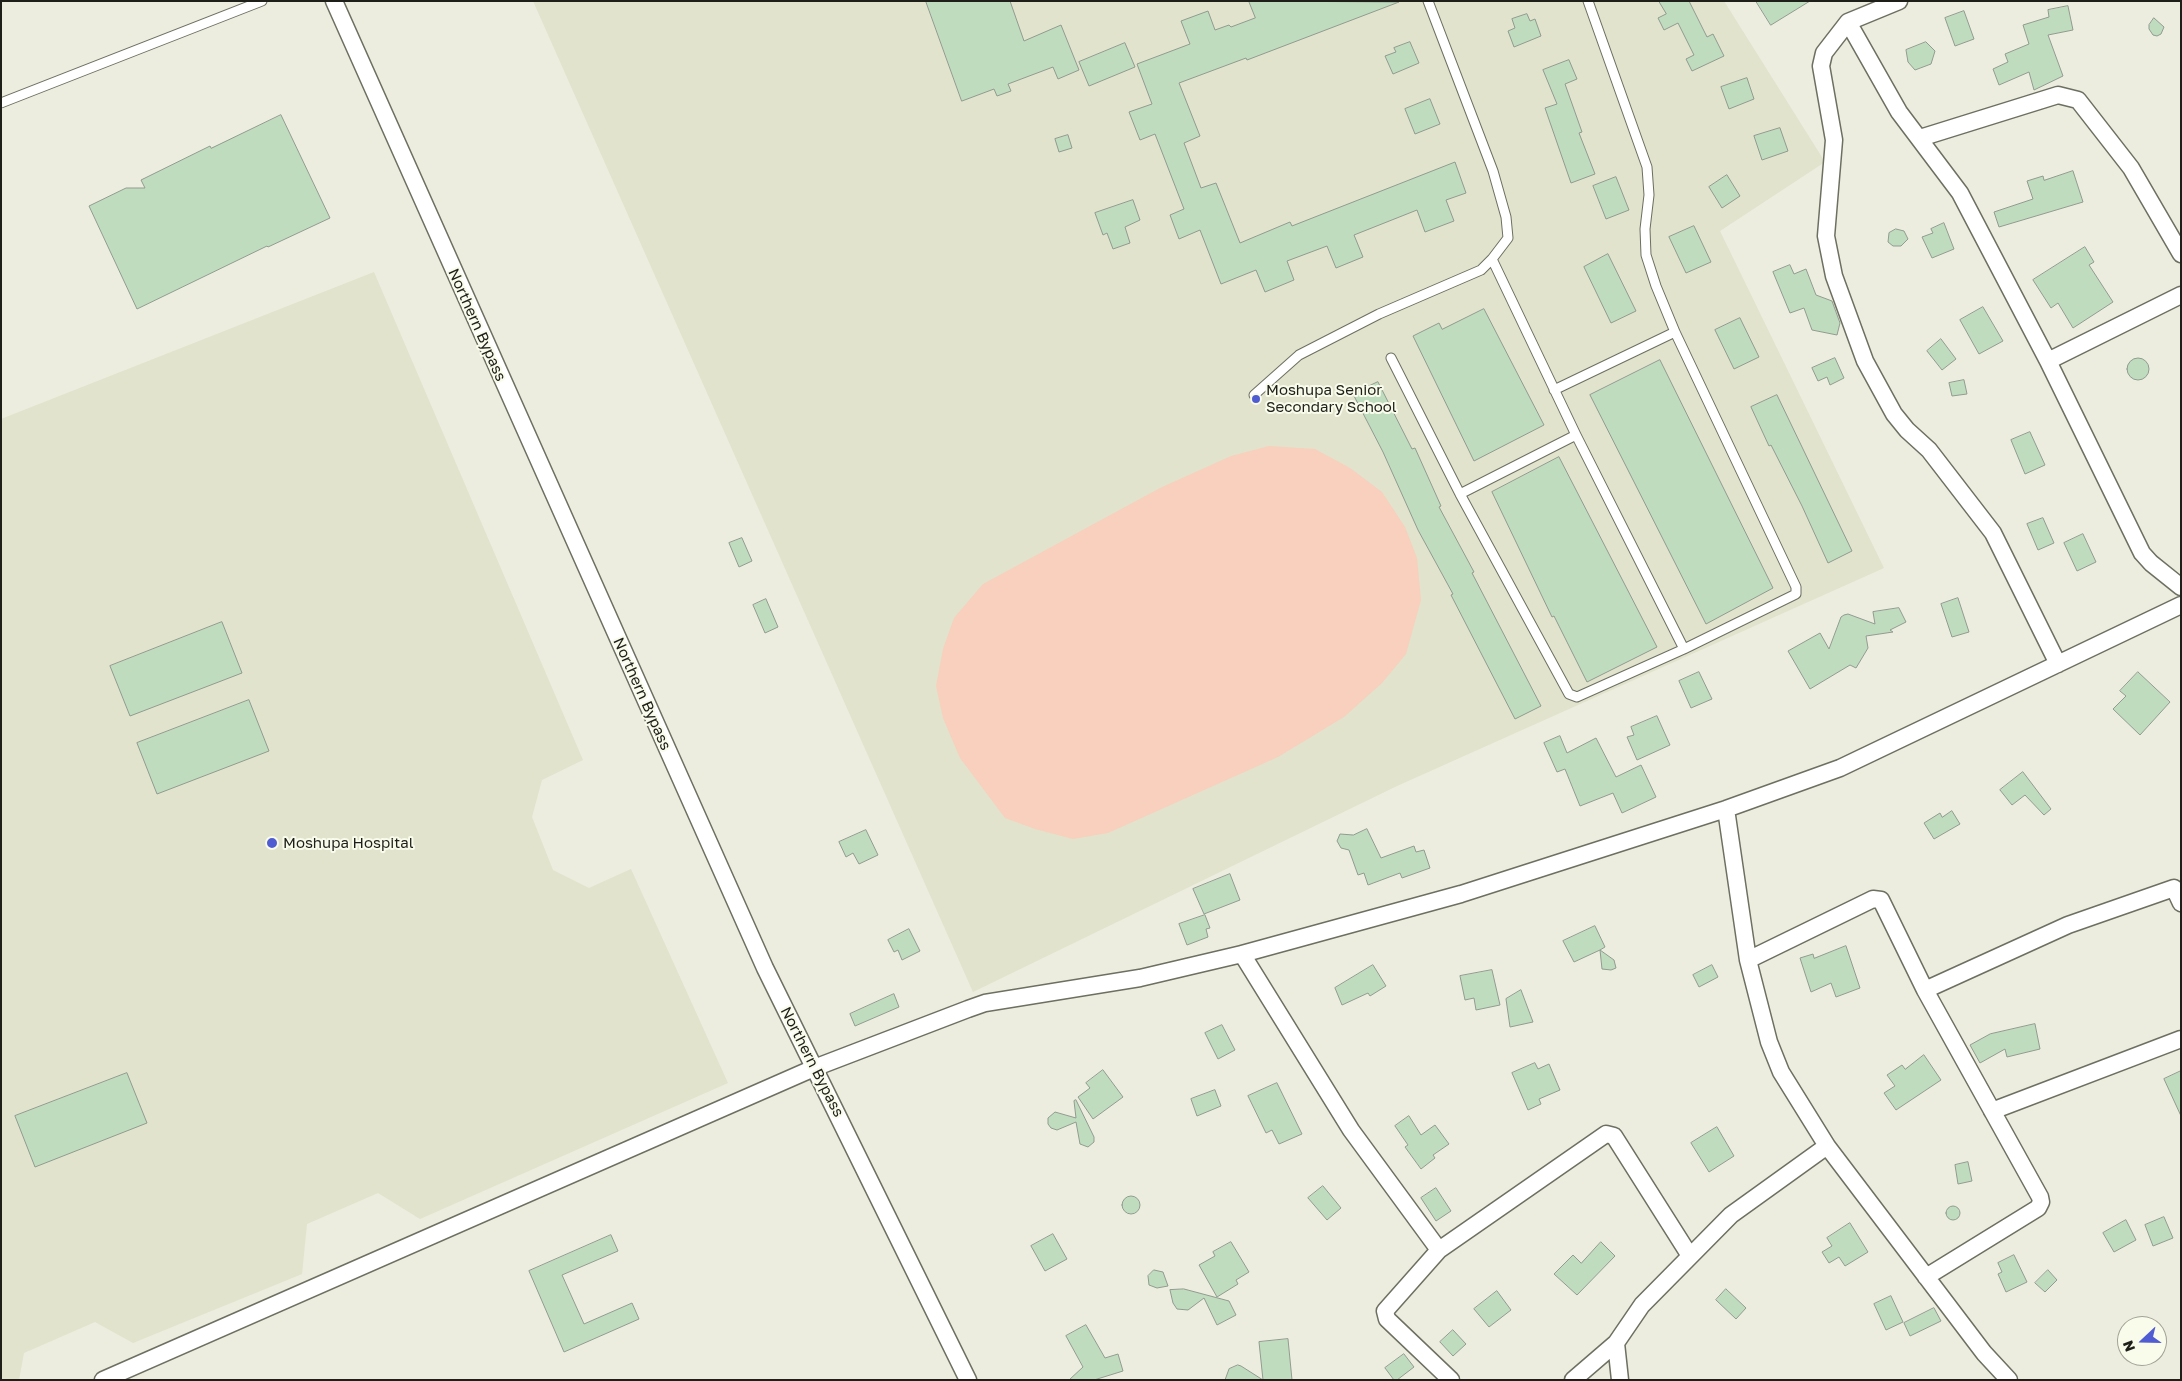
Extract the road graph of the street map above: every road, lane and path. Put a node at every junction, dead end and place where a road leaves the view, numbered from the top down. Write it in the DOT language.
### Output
graph roads {
  1 [pos="262,1"];
  2 [pos="334,1"];
  3 [pos="1428,1"];
  4 [pos="1588,1"];
  5 [pos="1899,1"];
  6 [pos="1848,22"];
  7 [pos="1,103"];
  8 [pos="1920,138"];
  9 [pos="2181,254"];
  10 [pos="1492,260"];
  11 [pos="2181,295"];
  12 [pos="1675,332"];
  13 [pos="1391,358"];
  14 [pos="2048,361"];
  15 [pos="1554,390"];
  16 [pos="1254,395"];
  17 [pos="1576,435"];
  18 [pos="1460,494"];
  19 [pos="2181,586"];
  20 [pos="2181,606"];
  21 [pos="1684,648"];
  22 [pos="2058,664"];
  23 [pos="1726,809"];
  24 [pos="2177,887"];
  25 [pos="2181,903"];
  26 [pos="1242,954"];
  27 [pos="1748,960"];
  28 [pos="1925,990"];
  29 [pos="2181,1039"];
  30 [pos="814,1068"];
  31 [pos="1992,1111"];
  32 [pos="1826,1146"];
  33 [pos="1439,1250"];
  34 [pos="1690,1256"];
  35 [pos="1926,1277"];
  36 [pos="1616,1343"];
  37 [pos="103,1380"];
  38 [pos="968,1380"];
  39 [pos="1451,1380"];
  40 [pos="1573,1380"];
  41 [pos="1620,1380"];
  42 [pos="2009,1380"];
  1 -- 7 [label="lane"];
  2 -- 30 [label="street, Northern Bypass"];
  3 -- 10 [label="lane"];
  4 -- 12 [label="lane"];
  5 -- 6 [label="street"];
  6 -- 8 [label="street"];
  6 -- 22 [label="street"];
  8 -- 9 [label="street"];
  8 -- 14 [label="street"];
  10 -- 15 [label="lane"];
  10 -- 16 [label="lane"];
  11 -- 14 [label="street"];
  12 -- 15 [label="lane"];
  12 -- 21 [label="lane"];
  13 -- 18 [label="lane"];
  14 -- 19 [label="street"];
  15 -- 17 [label="lane"];
  17 -- 18 [label="lane"];
  17 -- 21 [label="lane"];
  18 -- 21 [label="lane"];
  20 -- 22 [label="street"];
  22 -- 23 [label="street"];
  23 -- 26 [label="street"];
  23 -- 27 [label="street"];
  24 -- 25 [label="street"];
  24 -- 28 [label="street"];
  26 -- 30 [label="street"];
  26 -- 33 [label="street"];
  27 -- 28 [label="street"];
  27 -- 32 [label="street"];
  28 -- 31 [label="street"];
  29 -- 31 [label="street"];
  30 -- 37 [label="street"];
  30 -- 38 [label="street, Northern Bypass"];
  31 -- 35 [label="street"];
  32 -- 34 [label="street"];
  32 -- 35 [label="street"];
  33 -- 34 [label="street"];
  33 -- 39 [label="street"];
  34 -- 36 [label="street"];
  35 -- 42 [label="street"];
  36 -- 40 [label="street"];
  36 -- 41 [label="street"];
}
